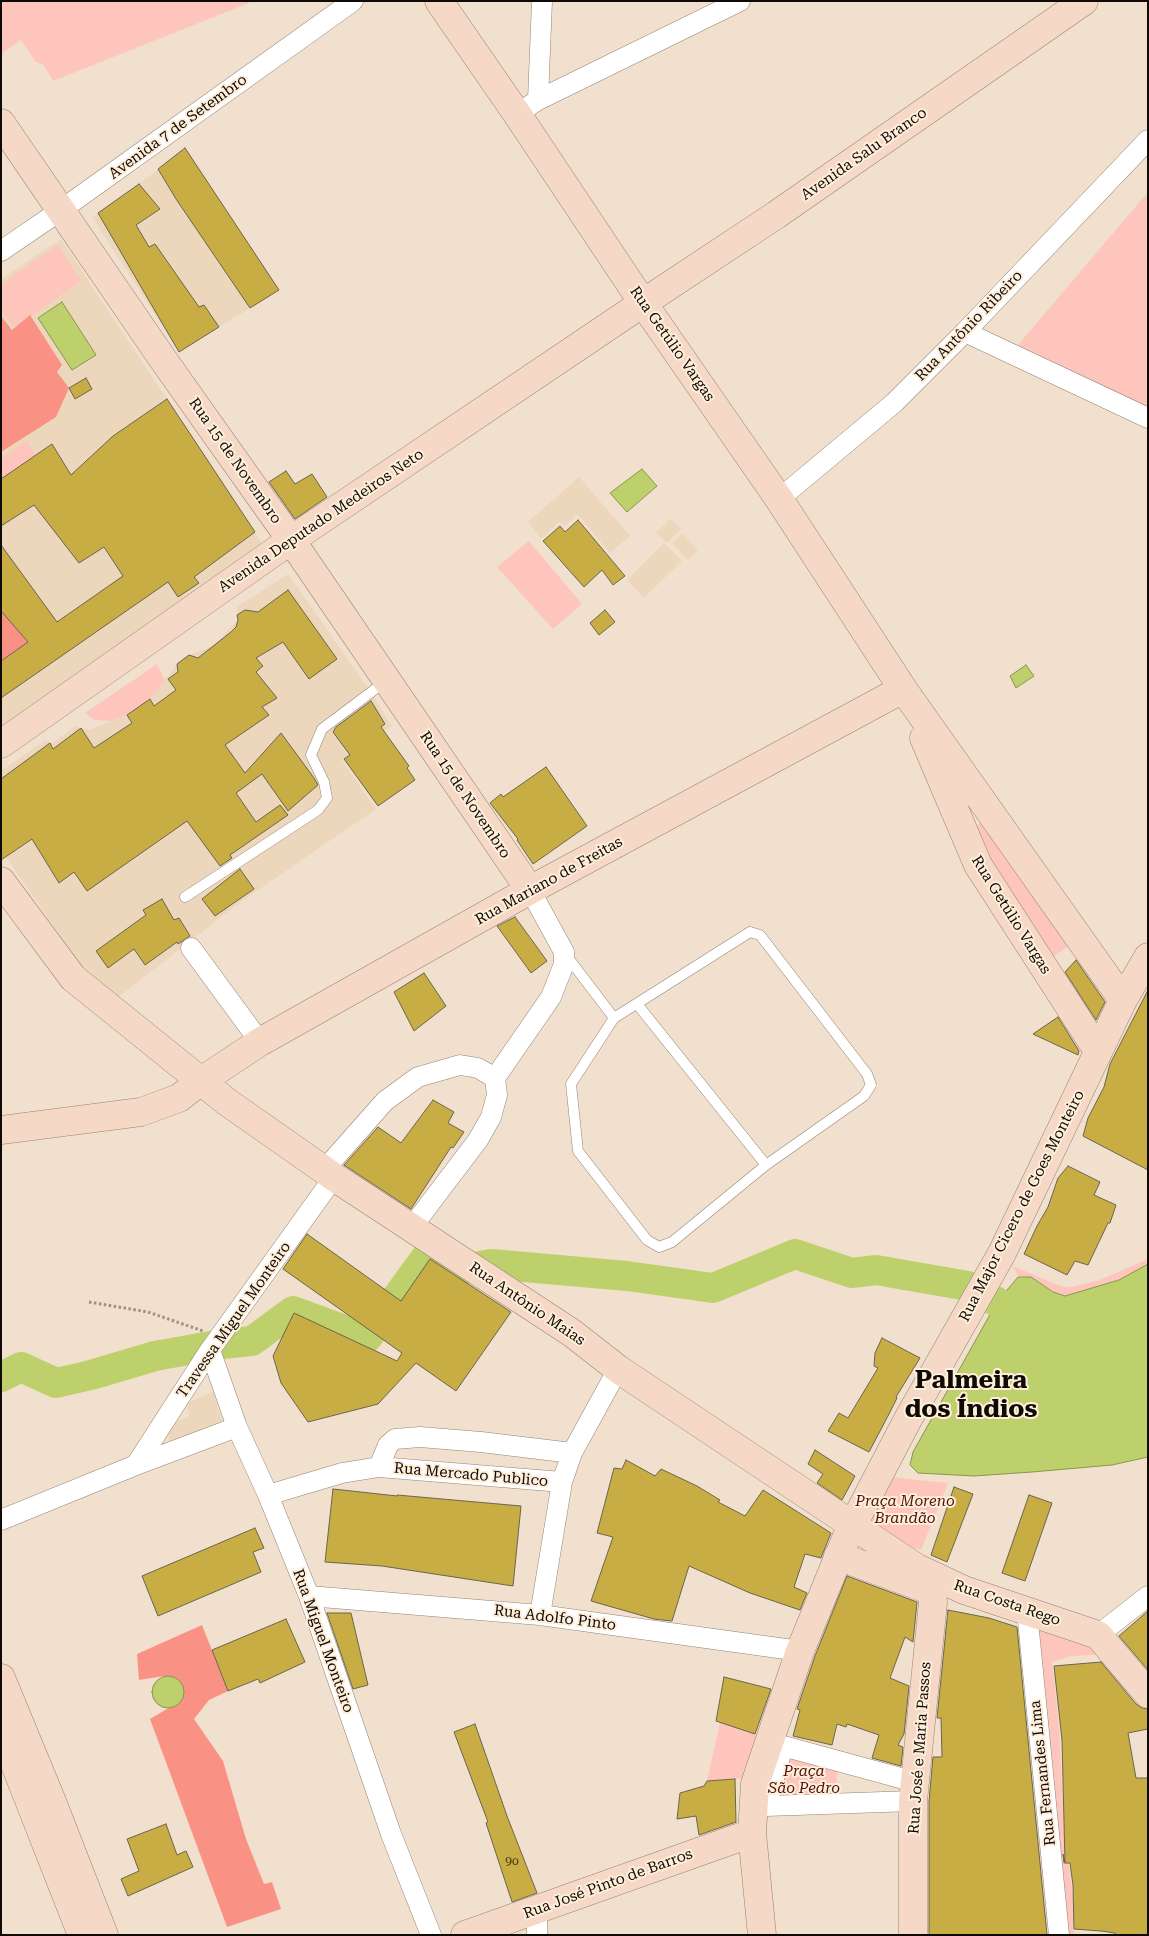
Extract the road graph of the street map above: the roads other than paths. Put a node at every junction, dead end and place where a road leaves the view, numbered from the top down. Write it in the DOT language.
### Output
graph roads {
  1 [pos="353,1"];
  2 [pos="438,1"];
  3 [pos="542,1"];
  4 [pos="740,1"];
  5 [pos="1066,6"];
  6 [pos="527,107"];
  7 [pos="1,122"];
  8 [pos="1148,140"];
  9 [pos="61,210"];
  10 [pos="1,251"];
  11 [pos="643,303"];
  12 [pos="965,332"];
  13 [pos="1148,418"];
  14 [pos="779,499"];
  15 [pos="292,540"];
  16 [pos="387,681"];
  17 [pos="902,689"];
  18 [pos="1,744"];
  19 [pos="983,802"];
  20 [pos="957,817"];
  21 [pos="1,881"];
  22 [pos="530,890"];
  23 [pos="185,897"];
  24 [pos="192,948"];
  25 [pos="564,952"];
  26 [pos="1145,965"];
  27 [pos="1123,1000"];
  28 [pos="637,1004"];
  29 [pos="614,1018"];
  30 [pos="260,1042"];
  31 [pos="1098,1051"];
  32 [pos="495,1078"];
  33 [pos="201,1081"];
  34 [pos="1,1130"];
  35 [pos="766,1165"];
  36 [pos="329,1174"];
  37 [pos="412,1227"];
  38 [pos="215,1344"];
  39 [pos="618,1369"];
  40 [pos="237,1427"];
  41 [pos="572,1452"];
  42 [pos="136,1464"];
  43 [pos="379,1468"];
  44 [pos="562,1482"];
  45 [pos="268,1496"];
  46 [pos="1,1520"];
  47 [pos="852,1527"];
  48 [pos="838,1556"];
  49 [pos="931,1583"];
  50 [pos="309,1596"];
  51 [pos="1148,1596"];
  52 [pos="1027,1611"];
  53 [pos="540,1614"];
  54 [pos="1098,1635"];
  55 [pos="800,1651"];
  56 [pos="1,1678"];
  57 [pos="1148,1694"];
  58 [pos="1,1729"];
  59 [pos="914,1791"];
  60 [pos="753,1841"];
  61 [pos="532,1927"];
  62 [pos="82,1935"];
  63 [pos="104,1935"];
  64 [pos="431,1935"];
  65 [pos="465,1935"];
  66 [pos="762,1935"];
  67 [pos="913,1935"];
  68 [pos="1059,1935"];
  1 -- 9 [label="street, Avenida 7 de Setembro"];
  2 -- 6 [label="street, Rua Getúlio Vargas"];
  3 -- 6 [label="street"];
  4 -- 6 [label="street"];
  5 -- 11 [label="street, Avenida Salu Branco"];
  6 -- 11 [label="street, Rua Getúlio Vargas"];
  7 -- 9 [label="street, Rua 15 de Novembro"];
  8 -- 12 [label="street, Rua Antônio Ribeiro"];
  9 -- 10 [label="street, Avenida 7 de Setembro"];
  9 -- 15 [label="street, Rua 15 de Novembro"];
  11 -- 14 [label="street, Rua Getúlio Vargas"];
  11 -- 15 [label="street, Avenida Deputado Medeiros Neto"];
  12 -- 13 [label="street"];
  12 -- 14 [label="street, Rua Antônio Ribeiro"];
  14 -- 17 [label="street, Rua Getúlio Vargas"];
  15 -- 16 [label="street, Rua 15 de Novembro"];
  15 -- 18 [label="street, Avenida Deputado Medeiros Neto"];
  16 -- 22 [label="street, Rua 15 de Novembro"];
  16 -- 23 [label="lane"];
  17 -- 19 [label="street, Rua Getúlio Vargas"];
  17 -- 20 [label="street, Rua Getúlio Vargas"];
  17 -- 22 [label="street, Rua Mariano de Freitas"];
  19 -- 20 [label="street"];
  19 -- 27 [label="street, Rua Getúlio Vargas"];
  20 -- 31 [label="street, Rua Getúlio Vargas"];
  21 -- 33 [label="street, Rua Antônio Maias"];
  22 -- 25 [label="street, Rua 15 de Novembro"];
  22 -- 30 [label="street, Rua Mariano de Freitas"];
  24 -- 30 [label="street"];
  25 -- 29 [label="lane"];
  25 -- 32 [label="street"];
  26 -- 27 [label="street, Rua Major Cicero de Goes Monteiro"];
  27 -- 31 [label="street, Rua Major Cicero de Goes Monteiro"];
  28 -- 29 [label="lane"];
  28 -- 35 [label="lane"];
  28 -- 35 [label="lane"];
  29 -- 35 [label="lane"];
  30 -- 33 [label="street, Rua Mariano de Freitas"];
  31 -- 47 [label="street, Rua Major Cicero de Goes Monteiro"];
  32 -- 36 [label="street, Travessa Miguel Monteiro"];
  32 -- 37 [label="street"];
  33 -- 34 [label="street, Rua Mariano de Freitas"];
  33 -- 36 [label="street, Rua Antônio Maias"];
  36 -- 37 [label="street, Rua Antônio Maias"];
  36 -- 38 [label="street, Travessa Miguel Monteiro"];
  37 -- 39 [label="street, Rua Antônio Maias"];
  38 -- 40 [label="street, Rua Miguel Monteiro"];
  38 -- 42 [label="street, Travessa Miguel Monteiro"];
  39 -- 41 [label="street"];
  39 -- 47 [label="street, Rua Antônio Maias"];
  40 -- 42 [label="street"];
  40 -- 45 [label="street, Rua Miguel Monteiro"];
  41 -- 43 [label="street, Rua Mercado Publico"];
  41 -- 44 [label="street"];
  42 -- 46 [label="street"];
  43 -- 44 [label="street, Rua Mercado Publico"];
  43 -- 45 [label="street, Rua Mercado Publico"];
  44 -- 53 [label="street"];
  45 -- 50 [label="street, Rua Miguel Monteiro"];
  47 -- 48 [label="street, Rua Major Cicero de Goes Monteiro"];
  47 -- 49 [label="street, Rua Costa Rego"];
  48 -- 49 [label="street"];
  48 -- 55 [label="street, Rua Major Cicero de Goes Monteiro"];
  49 -- 52 [label="street, Rua Costa Rego"];
  49 -- 59 [label="street, Rua José e Maria Passos"];
  50 -- 53 [label="street, Rua Adolfo Pinto"];
  50 -- 64 [label="street, Rua Miguel Monteiro"];
  51 -- 54 [label="street"];
  52 -- 54 [label="street, Rua Costa Rego"];
  52 -- 68 [label="street, Rua Fernandes Lima"];
  53 -- 55 [label="street, Rua Adolfo Pinto"];
  54 -- 57 [label="street"];
  55 -- 60 [label="street, Rua Major Cicero de Goes Monteiro"];
  56 -- 63 [label="street"];
  58 -- 62 [label="street"];
  59 -- 59 [label="street"];
  59 -- 67 [label="street, Rua José e Maria Passos"];
  60 -- 61 [label="street, Rua José Pinto de Barros"];
  60 -- 66 [label="street, Rua Major Cicero de Goes Monteiro"];
  61 -- 65 [label="street, Rua José Pinto de Barros"];
}
